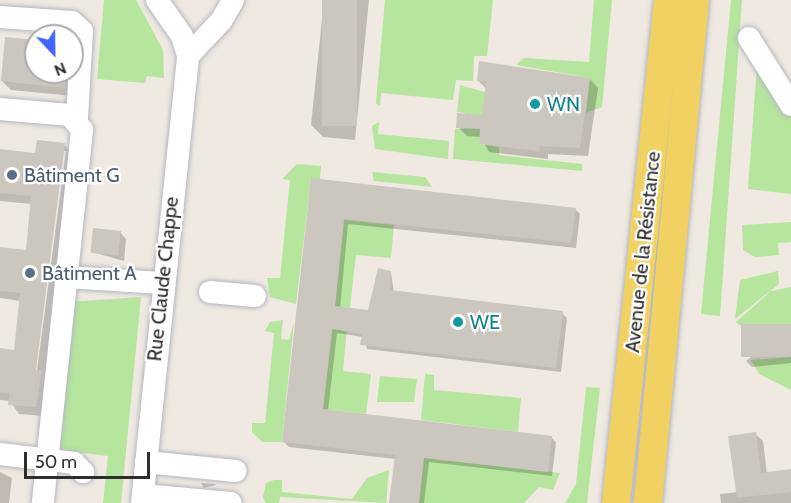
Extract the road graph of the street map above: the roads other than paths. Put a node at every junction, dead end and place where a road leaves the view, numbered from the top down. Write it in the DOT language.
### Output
graph roads {
  1 [pos="157,0"];
  2 [pos="233,0"];
  3 [pos="668,0"];
  4 [pos="696,0"];
  5 [pos="0,17"];
  6 [pos="749,38"];
  7 [pos="188,56"];
  8 [pos="791,105"];
  9 [pos="84,107"];
  10 [pos="0,109"];
  11 [pos="67,278"];
  12 [pos="161,283"];
  13 [pos="210,292"];
  14 [pos="255,296"];
  15 [pos="0,454"];
  16 [pos="48,460"];
  17 [pos="146,462"];
  18 [pos="236,471"];
  19 [pos="83,472"];
  20 [pos="143,499"];
  21 [pos="43,503"];
  22 [pos="231,503"];
  23 [pos="616,503"];
  24 [pos="648,503"];
  1 -- 7 [label="lane"];
  2 -- 7 [label="lane"];
  3 -- 23 [label="main road, Avenue de la Résistance"];
  4 -- 24 [label="main road, Avenue de la Résistance"];
  5 -- 9 [label="lane"];
  6 -- 8 [label="lane"];
  7 -- 12 [label="lane, Rue Claude Chappe"];
  9 -- 10 [label="lane"];
  9 -- 11 [label="lane"];
  11 -- 12 [label="lane"];
  11 -- 16 [label="lane"];
  12 -- 17 [label="lane, Rue Claude Chappe"];
  13 -- 14 [label="lane"];
  15 -- 16 [label="lane"];
  16 -- 19 [label="lane"];
  16 -- 21 [label="lane"];
  17 -- 18 [label="lane"];
  17 -- 20 [label="lane, Rue Claude Chappe"];
  20 -- 22 [label="lane"];
}
